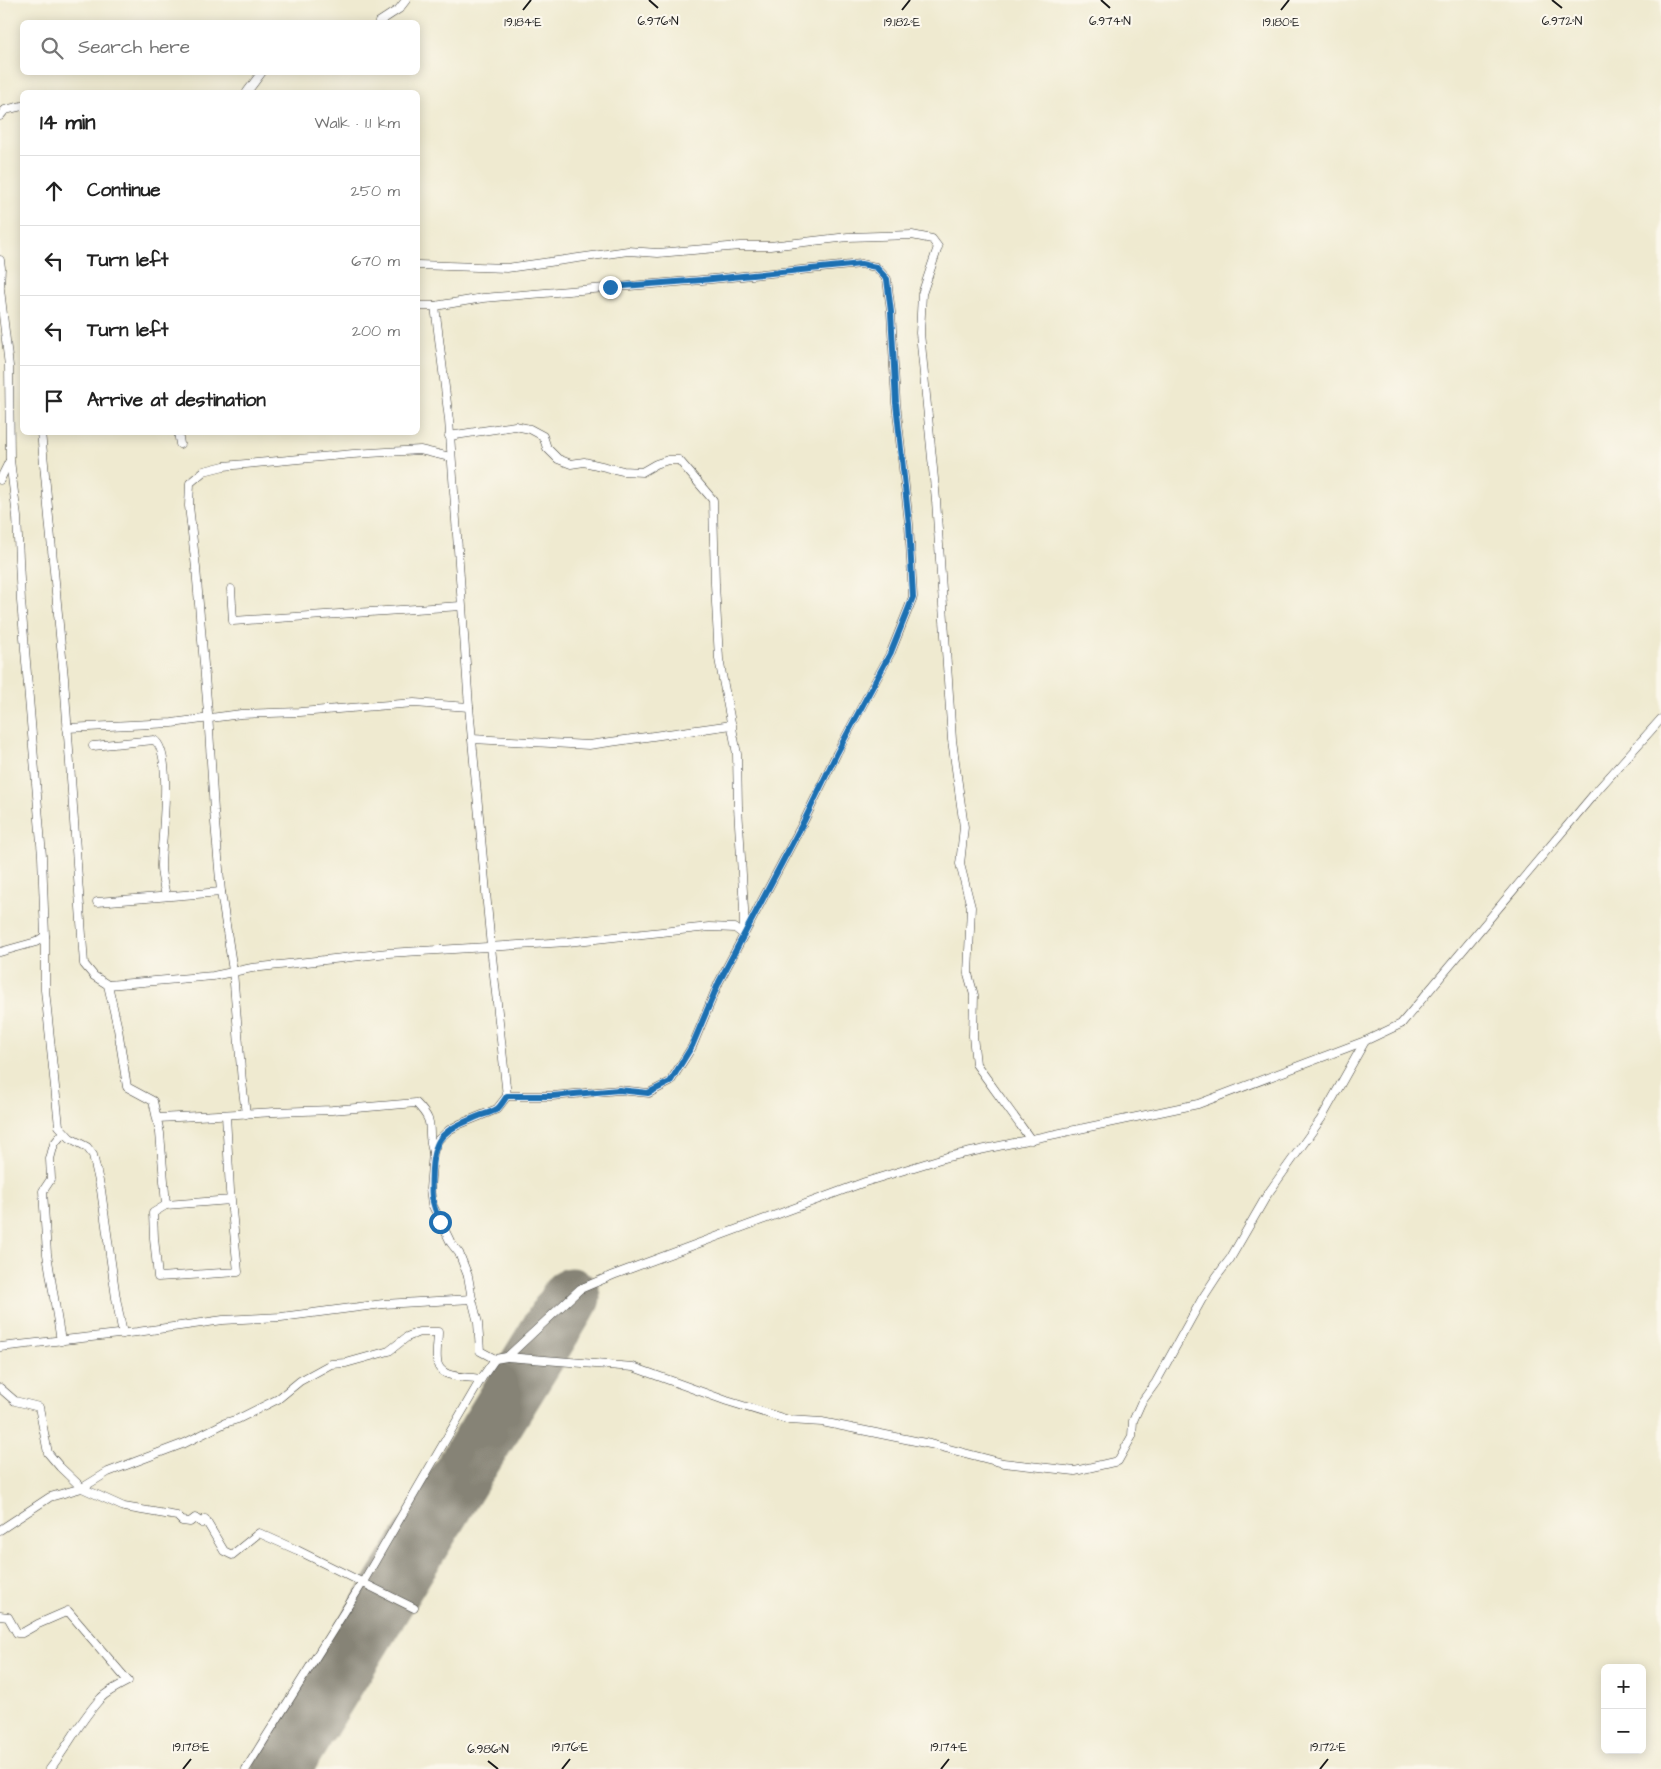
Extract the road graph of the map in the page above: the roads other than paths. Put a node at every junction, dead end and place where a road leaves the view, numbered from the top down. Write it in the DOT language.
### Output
graph roads {
  1 [pos="406,0"];
  2 [pos="382,20"];
  3 [pos="260,75"];
  4 [pos="248,90"];
  5 [pos="20,106"];
  6 [pos="0,116"];
  7 [pos="0,260"];
  8 [pos="420,265"];
  9 [pos="0,287"];
  10 [pos="420,306"];
  11 [pos="435,306"];
  12 [pos="2,318"];
  13 [pos="41,435"];
  14 [pos="178,435"];
  15 [pos="449,436"];
  16 [pos="180,444"];
  17 [pos="450,457"];
  18 [pos="10,460"];
  19 [pos="0,480"];
  20 [pos="232,590"];
  21 [pos="461,606"];
  22 [pos="469,707"];
  23 [pos="208,719"];
  24 [pos="1661,719"];
  25 [pos="732,725"];
  26 [pos="67,728"];
  27 [pos="472,739"];
  28 [pos="93,746"];
  29 [pos="221,892"];
  30 [pos="166,896"];
  31 [pos="97,902"];
  32 [pos="744,935"];
  33 [pos="45,936"];
  34 [pos="491,947"];
  35 [pos="0,952"];
  36 [pos="233,971"];
  37 [pos="108,985"];
  38 [pos="1365,1042"];
  39 [pos="507,1096"];
  40 [pos="246,1114"];
  41 [pos="226,1115"];
  42 [pos="158,1118"];
  43 [pos="64,1132"];
  44 [pos="1031,1140"];
  45 [pos="433,1152"];
  46 [pos="231,1200"];
  47 [pos="166,1204"];
  48 [pos="472,1299"];
  49 [pos="123,1334"];
  50 [pos="61,1341"];
  51 [pos="0,1347"];
  52 [pos="507,1357"];
  53 [pos="495,1359"];
  54 [pos="480,1379"];
  55 [pos="0,1388"];
  56 [pos="82,1488"];
  57 [pos="0,1530"];
  58 [pos="364,1582"];
  59 [pos="414,1608"];
  60 [pos="0,1616"];
  61 [pos="50,1769"];
  62 [pos="246,1769"];
  1 -- 2 [label="street"];
  3 -- 4 [label="street"];
  5 -- 6 [label="street"];
  7 -- 9 [label="street"];
  8 -- 44 [label="street"];
  9 -- 12 [label="street"];
  10 -- 11 [label="street"];
  11 -- 15 [label="street"];
  11 -- 32 [label="street"];
  12 -- 18 [label="street"];
  13 -- 26 [label="street"];
  14 -- 16 [label="street"];
  15 -- 17 [label="street"];
  15 -- 25 [label="street"];
  17 -- 21 [label="street"];
  17 -- 23 [label="street"];
  18 -- 19 [label="street"];
  18 -- 33 [label="street"];
  20 -- 21 [label="street"];
  21 -- 22 [label="street"];
  22 -- 23 [label="street"];
  22 -- 27 [label="street"];
  23 -- 26 [label="street"];
  23 -- 29 [label="street"];
  24 -- 38 [label="street"];
  25 -- 27 [label="street"];
  25 -- 32 [label="street"];
  26 -- 37 [label="street"];
  27 -- 34 [label="street"];
  28 -- 30 [label="street"];
  29 -- 30 [label="street"];
  29 -- 36 [label="street"];
  30 -- 31 [label="street"];
  32 -- 34 [label="street"];
  32 -- 39 [label="street"];
  33 -- 35 [label="street"];
  33 -- 43 [label="street"];
  34 -- 36 [label="street"];
  34 -- 39 [label="street"];
  36 -- 37 [label="street"];
  36 -- 40 [label="street"];
  37 -- 42 [label="street"];
  38 -- 44 [label="street"];
  38 -- 52 [label="street"];
  39 -- 45 [label="street"];
  40 -- 41 [label="street"];
  40 -- 45 [label="street"];
  41 -- 42 [label="street"];
  41 -- 46 [label="street"];
  42 -- 47 [label="street"];
  43 -- 49 [label="street"];
  43 -- 50 [label="street"];
  44 -- 52 [label="street"];
  45 -- 48 [label="street"];
  46 -- 47 [label="street"];
  46 -- 47 [label="street"];
  48 -- 49 [label="street"];
  48 -- 53 [label="street"];
  49 -- 50 [label="street"];
  50 -- 51 [label="street"];
  52 -- 53 [label="street"];
  53 -- 54 [label="street"];
  54 -- 56 [label="street"];
  54 -- 58 [label="street"];
  55 -- 56 [label="street"];
  56 -- 57 [label="street"];
  56 -- 58 [label="street"];
  58 -- 59 [label="street"];
  58 -- 62 [label="street"];
  60 -- 61 [label="street"];
}
